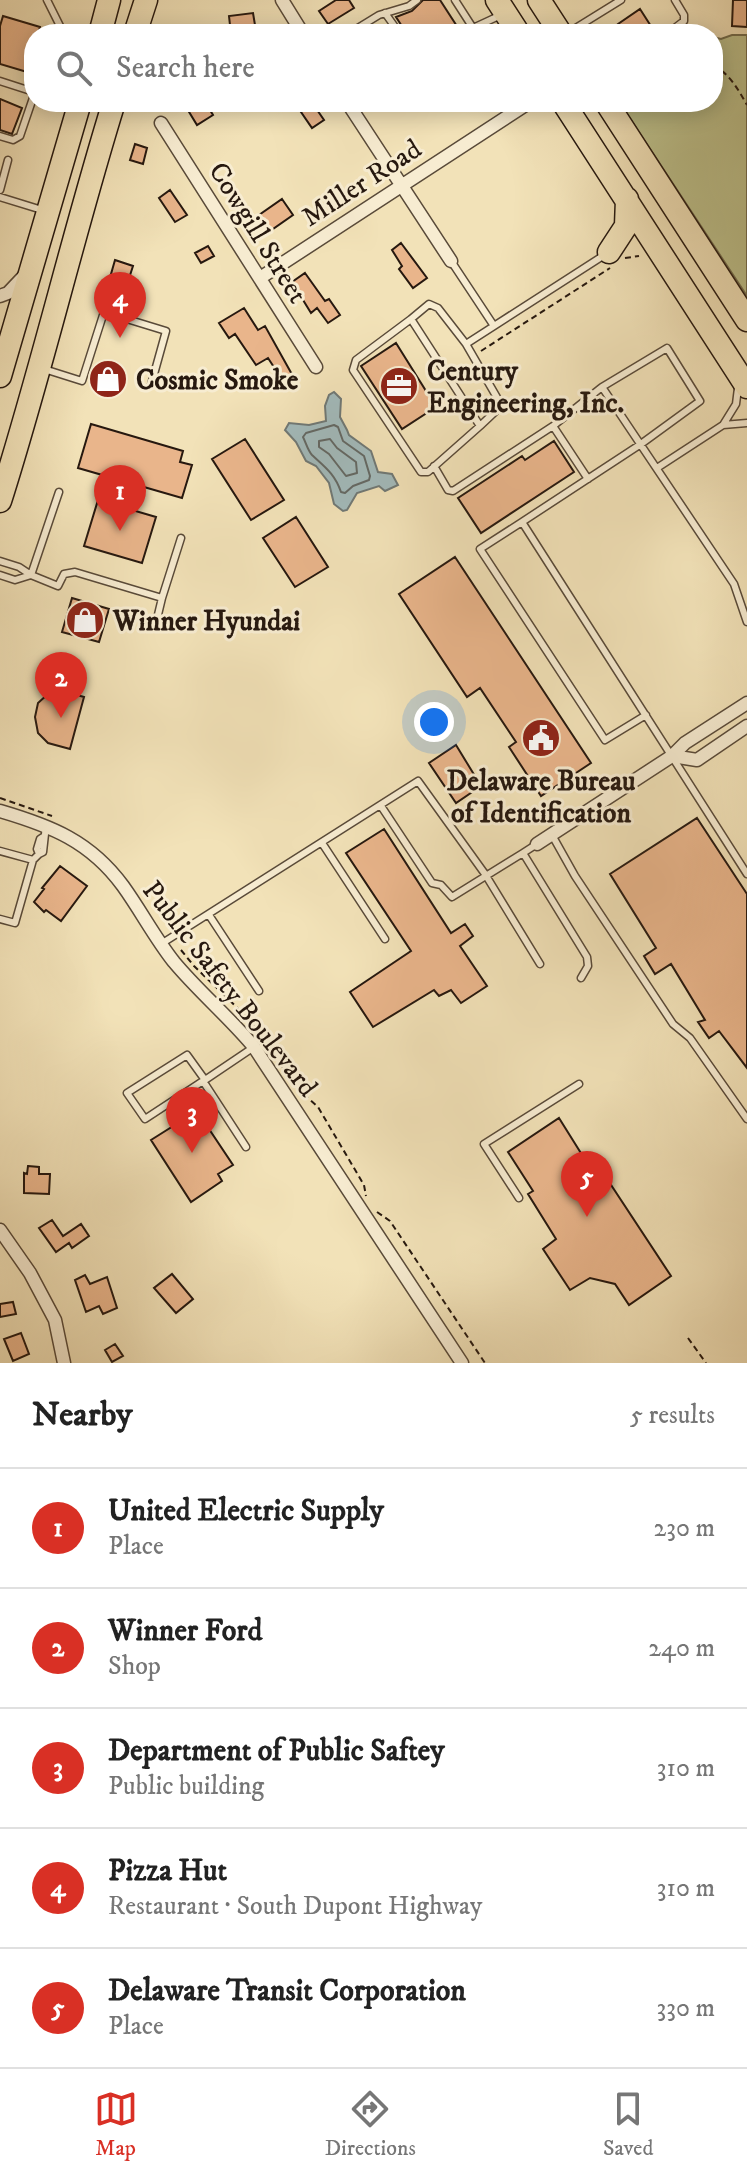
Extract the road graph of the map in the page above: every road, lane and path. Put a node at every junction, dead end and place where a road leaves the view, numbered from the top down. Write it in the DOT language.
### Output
graph roads {
  1 [pos="47,0"];
  2 [pos="109,0"];
  3 [pos="131,0"];
  4 [pos="146,0"];
  5 [pos="282,0"];
  6 [pos="417,0"];
  7 [pos="455,0"];
  8 [pos="621,0"];
  9 [pos="675,0"];
  10 [pos="501,6"];
  11 [pos="546,6"];
  12 [pos="385,13"];
  13 [pos="59,24"];
  14 [pos="103,24"];
  15 [pos="124,24"];
  16 [pos="138,24"];
  17 [pos="297,24"];
  18 [pos="366,24"];
  19 [pos="392,24"];
  20 [pos="470,24"];
  21 [pos="478,24"];
  22 [pos="513,24"];
  23 [pos="557,24"];
  24 [pos="580,24"];
  25 [pos="680,24"];
  26 [pos="723,72"];
  27 [pos="0,81"];
  28 [pos="24,89"];
  29 [pos="747,105"];
  30 [pos="28,112"];
  31 [pos="75,112"];
  32 [pos="102,112"];
  33 [pos="111,112"];
  34 [pos="354,112"];
  35 [pos="514,112"];
  36 [pos="570,112"];
  37 [pos="612,112"];
  38 [pos="161,123"];
  39 [pos="0,136"];
  40 [pos="8,160"];
  41 [pos="401,185"];
  42 [pos="0,190"];
  43 [pos="86,190"];
  44 [pos="0,197"];
  45 [pos="627,199"];
  46 [pos="48,211"];
  47 [pos="650,254"];
  48 [pos="615,259"];
  49 [pos="451,261"];
  50 [pos="32,266"];
  51 [pos="260,278"];
  52 [pos="0,296"];
  53 [pos="411,319"];
  54 [pos="747,320"];
  55 [pos="494,326"];
  56 [pos="466,344"];
  57 [pos="477,354"];
  58 [pos="316,367"];
  59 [pos="40,368"];
  60 [pos="0,376"];
  61 [pos="742,380"];
  62 [pos="151,385"];
  63 [pos="602,387"];
  64 [pos="747,423"];
  65 [pos="723,425"];
  66 [pos="480,426"];
  67 [pos="553,426"];
  68 [pos="641,444"];
  69 [pos="434,466"];
  70 [pos="657,468"];
  71 [pos="588,479"];
  72 [pos="59,492"];
  73 [pos="0,501"];
  74 [pos="522,522"];
  75 [pos="181,538"];
  76 [pos="0,561"];
  77 [pos="0,575"];
  78 [pos="31,575"];
  79 [pos="162,598"];
  80 [pos="747,622"];
  81 [pos="156,623"];
  82 [pos="747,703"];
  83 [pos="646,715"];
  84 [pos="747,726"];
  85 [pos="672,756"];
  86 [pos="381,806"];
  87 [pos="0,811"];
  88 [pos="45,831"];
  89 [pos="552,835"];
  90 [pos="322,843"];
  91 [pos="537,844"];
  92 [pos="0,851"];
  93 [pos="523,853"];
  94 [pos="33,860"];
  95 [pos="747,874"];
  96 [pos="486,875"];
  97 [pos="209,915"];
  98 [pos="0,919"];
  99 [pos="385,939"];
  100 [pos="161,944"];
  101 [pos="540,964"];
  102 [pos="581,978"];
  103 [pos="259,991"];
  104 [pos="254,1047"];
  105 [pos="204,1081"];
  106 [pos="579,1084"];
  107 [pos="747,1119"];
  108 [pos="246,1147"];
  109 [pos="519,1198"];
  110 [pos="359,1205"];
  111 [pos="0,1230"];
  112 [pos="688,1338"];
  113 [pos="64,1363"];
  114 [pos="462,1363"];
  115 [pos="485,1363"];
  116 [pos="706,1363"];
  1 -- 13 [label="lane"];
  2 -- 14 [label="highway"];
  3 -- 15 [label="highway"];
  4 -- 16 [label="highway"];
  5 -- 17 [label="street"];
  6 -- 12 [label="lane"];
  7 -- 20 [label="lane"];
  8 -- 24 [label="lane"];
  9 -- 25 [label="lane"];
  10 -- 21 [label="lane"];
  10 -- 22 [label="highway"];
  11 -- 23 [label="highway"];
  12 -- 18 [label="lane"];
  12 -- 19 [label="lane"];
  26 -- 29 [label="path"];
  27 -- 28 [label="lane"];
  30 -- 39 [label="lane"];
  31 -- 46 [label="highway"];
  32 -- 43 [label="highway"];
  33 -- 43 [label="highway"];
  34 -- 41 [label="street"];
  35 -- 41 [label="street, Miller Road"];
  36 -- 45 [label="highway"];
  37 -- 54 [label="highway"];
  38 -- 51 [label="street, Cowgill Street"];
  40 -- 42 [label="lane"];
  41 -- 49 [label="street"];
  41 -- 51 [label="street, Miller Road"];
  43 -- 59 [label="highway"];
  44 -- 46 [label="lane"];
  45 -- 47 [label="highway"];
  45 -- 48 [label="highway"];
  46 -- 50 [label="highway"];
  47 -- 48 [label="path"];
  47 -- 48 [label="highway"];
  47 -- 61 [label="highway"];
  48 -- 55 [label="lane"];
  48 -- 57 [label="path"];
  49 -- 55 [label="lane"];
  50 -- 52 [label="street"];
  50 -- 60 [label="highway"];
  51 -- 58 [label="street, Cowgill Street"];
  53 -- 56 [label="lane"];
  53 -- 66 [label="lane"];
  53 -- 69 [label="lane"];
  55 -- 56 [label="lane"];
  56 -- 66 [label="lane"];
  59 -- 62 [label="lane"];
  59 -- 73 [label="highway"];
  61 -- 65 [label="lane"];
  63 -- 67 [label="lane"];
  63 -- 68 [label="lane"];
  63 -- 68 [label="lane"];
  64 -- 65 [label="lane"];
  65 -- 70 [label="lane"];
  66 -- 69 [label="lane"];
  67 -- 69 [label="lane"];
  67 -- 71 [label="lane"];
  68 -- 70 [label="lane"];
  68 -- 71 [label="lane"];
  70 -- 80 [label="lane"];
  71 -- 74 [label="lane"];
  72 -- 78 [label="lane"];
  74 -- 83 [label="lane"];
  74 -- 83 [label="lane"];
  75 -- 79 [label="lane"];
  76 -- 78 [label="lane"];
  77 -- 78 [label="lane"];
  78 -- 79 [label="lane"];
  79 -- 81 [label="lane"];
  82 -- 85 [label="street"];
  83 -- 85 [label="lane"];
  84 -- 85 [label="street"];
  85 -- 89 [label="street"];
  85 -- 95 [label="lane"];
  86 -- 90 [label="lane"];
  86 -- 96 [label="lane"];
  86 -- 96 [label="lane"];
  87 -- 88 [label="street, Public Safety Boulevard"];
  88 -- 94 [label="lane"];
  88 -- 100 [label="street, Public Safety Boulevard"];
  89 -- 91 [label="street"];
  89 -- 107 [label="lane"];
  90 -- 97 [label="lane"];
  90 -- 99 [label="lane"];
  91 -- 93 [label="lane"];
  92 -- 94 [label="lane"];
  93 -- 96 [label="lane"];
  93 -- 102 [label="lane"];
  94 -- 98 [label="lane"];
  96 -- 101 [label="lane"];
  97 -- 100 [label="lane"];
  97 -- 103 [label="lane"];
  100 -- 104 [label="street, Public Safety Boulevard"];
  104 -- 105 [label="lane"];
  104 -- 110 [label="street, Public Safety Boulevard"];
  105 -- 105 [label="lane"];
  105 -- 108 [label="lane"];
  106 -- 109 [label="lane"];
  110 -- 114 [label="street, Public Safety Boulevard"];
  110 -- 115 [label="path"];
  111 -- 113 [label="street"];
  112 -- 116 [label="path"];
}
